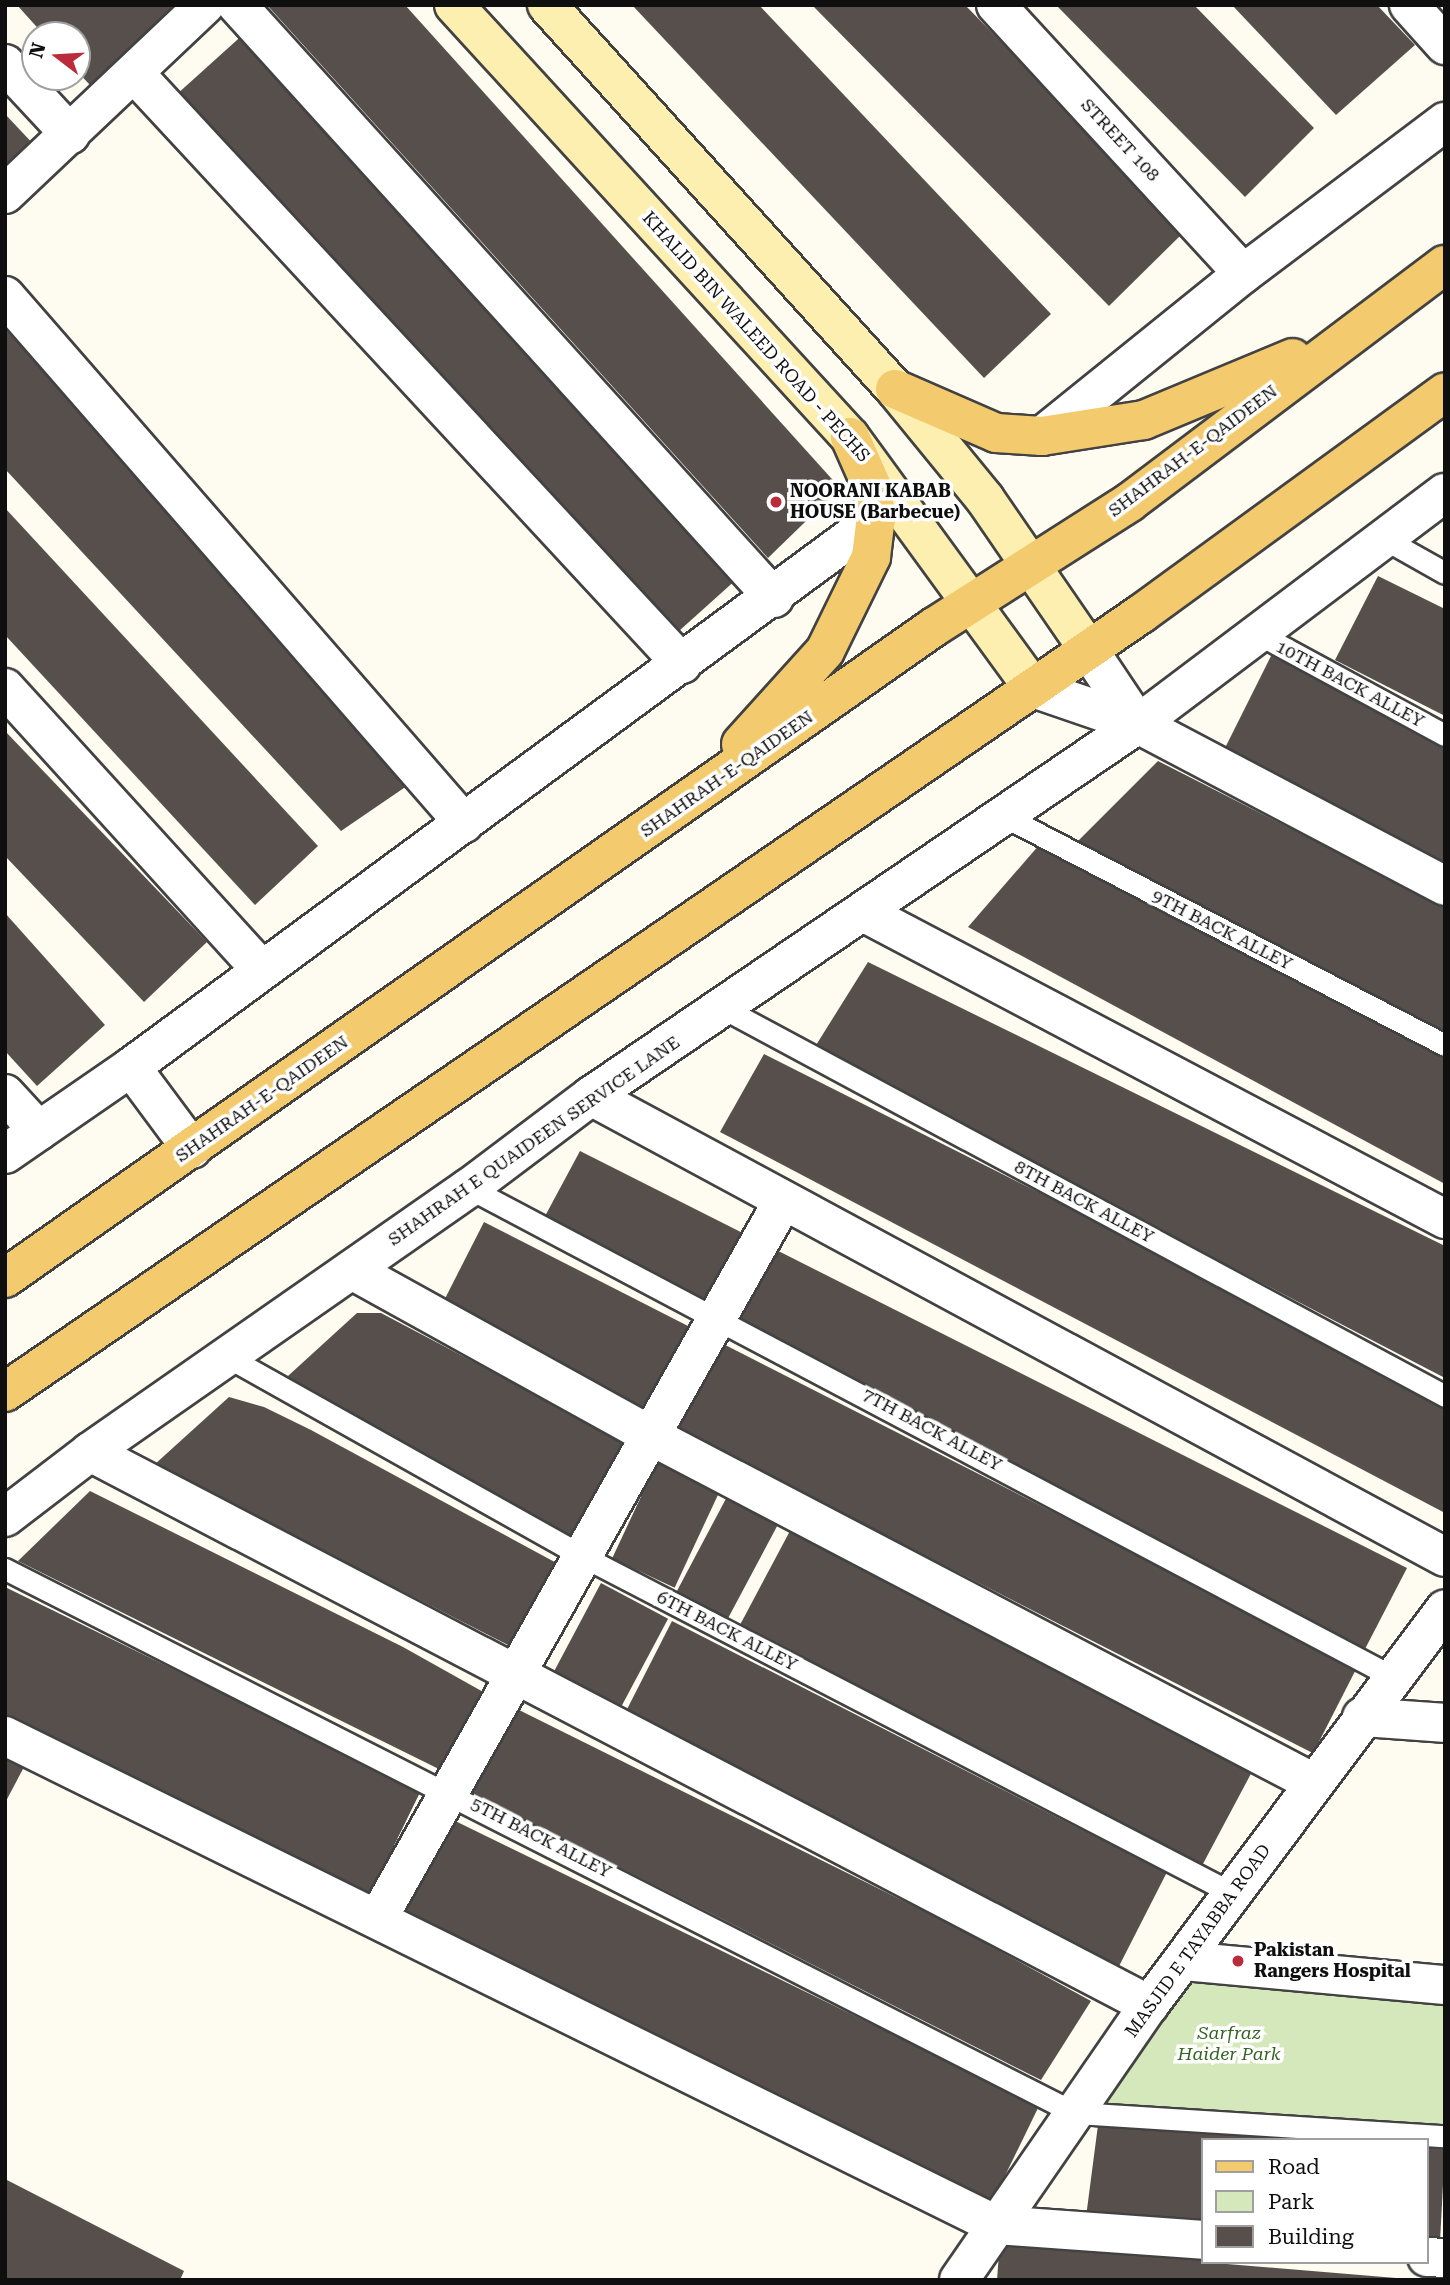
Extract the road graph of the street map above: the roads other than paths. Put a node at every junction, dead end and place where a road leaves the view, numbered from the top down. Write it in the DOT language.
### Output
graph roads {
  1 [pos="205,5"];
  2 [pos="237,5"];
  3 [pos="454,5"];
  4 [pos="547,5"];
  5 [pos="996,5"];
  6 [pos="1409,5"];
  7 [pos="1445,45"];
  8 [pos="5,64"];
  9 [pos="134,73"];
  10 [pos="1445,122"];
  11 [pos="69,134"];
  12 [pos="5,194"];
  13 [pos="1445,265"];
  14 [pos="1243,274"];
  15 [pos="5,296"];
  16 [pos="1353,331"];
  17 [pos="895,389"];
  18 [pos="1445,392"];
  19 [pos="1042,436"];
  20 [pos="850,438"];
  21 [pos="1445,493"];
  22 [pos="876,519"];
  23 [pos="1383,538"];
  24 [pos="1031,562"];
  25 [pos="1445,573"];
  26 [pos="774,598"];
  27 [pos="972,601"];
  28 [pos="1255,632"];
  29 [pos="1088,649"];
  30 [pos="682,664"];
  31 [pos="5,688"];
  32 [pos="1033,688"];
  33 [pos="1138,724"];
  34 [pos="1445,735"];
  35 [pos="1000,814"];
  36 [pos="464,823"];
  37 [pos="1445,886"];
  38 [pos="566,887"];
  39 [pos="863,912"];
  40 [pos="261,969"];
  41 [pos="723,1008"];
  42 [pos="1445,1045"];
  43 [pos="131,1067"];
  44 [pos="5,1094"];
  45 [pos="591,1096"];
  46 [pos="39,1131"];
  47 [pos="192,1149"];
  48 [pos="5,1154"];
  49 [pos="469,1188"];
  50 [pos="783,1201"];
  51 [pos="1445,1219"];
  52 [pos="352,1269"];
  53 [pos="5,1278"];
  54 [pos="720,1317"];
  55 [pos="226,1356"];
  56 [pos="5,1392"];
  57 [pos="1445,1396"];
  58 [pos="653,1437"];
  59 [pos="90,1452"];
  60 [pos="5,1517"];
  61 [pos="584,1557"];
  62 [pos="1445,1557"];
  63 [pos="5,1569"];
  64 [pos="1445,1609"];
  65 [pos="516,1672"];
  66 [pos="1393,1676"];
  67 [pos="1362,1717"];
  68 [pos="1445,1723"];
  69 [pos="5,1736"];
  70 [pos="1314,1783"];
  71 [pos="450,1791"];
  72 [pos="1234,1894"];
  73 [pos="378,1918"];
  74 [pos="1184,1961"];
  75 [pos="1445,1985"];
  76 [pos="1149,2006"];
  77 [pos="1074,2113"];
  78 [pos="1445,2136"];
  79 [pos="996,2225"];
  80 [pos="1202,2240"];
  81 [pos="959,2280"];
  1 -- 9 [label="street"];
  2 -- 26 [label="street"];
  3 -- 20 [label="main road, KHALID BIN WALEED ROAD - PECHS"];
  4 -- 17 [label="main road"];
  5 -- 14 [label="street, STREET 108"];
  6 -- 7 [label="street"];
  8 -- 11 [label="street"];
  9 -- 11 [label="street"];
  9 -- 30 [label="street"];
  10 -- 14 [label="street"];
  11 -- 12 [label="street"];
  13 -- 16 [label="main road, SHAHRAH-E-QAIDEEN"];
  14 -- 19 [label="street"];
  15 -- 36 [label="street"];
  16 -- 19 [label="main road"];
  16 -- 24 [label="main road, SHAHRAH-E-QAIDEEN"];
  17 -- 19 [label="main road"];
  17 -- 24 [label="main road"];
  18 -- 29 [label="main road"];
  20 -- 22 [label="main road"];
  20 -- 27 [label="main road, KHALID BIN WALEED ROAD - PECHS"];
  21 -- 23 [label="street, SHAHRAH E QUAIDEEN SERVICE LANE"];
  22 -- 26 [label="street"];
  22 -- 38 [label="main road"];
  23 -- 25 [label="lane"];
  23 -- 28 [label="street, SHAHRAH E QUAIDEEN SERVICE LANE"];
  24 -- 27 [label="main road, SHAHRAH-E-QAIDEEN"];
  24 -- 29 [label="main road"];
  26 -- 30 [label="street"];
  27 -- 32 [label="main road, KHALID BIN WALEED ROAD - PECHS"];
  27 -- 38 [label="main road, SHAHRAH-E-QAIDEEN"];
  28 -- 33 [label="street, SHAHRAH E QUAIDEEN SERVICE LANE"];
  28 -- 34 [label="lane, 10TH BACK ALLEY"];
  29 -- 32 [label="main road"];
  29 -- 33 [label="street"];
  30 -- 36 [label="street"];
  31 -- 40 [label="street"];
  32 -- 33 [label="street"];
  32 -- 56 [label="main road"];
  33 -- 35 [label="street, SHAHRAH E QUAIDEEN SERVICE LANE"];
  33 -- 37 [label="street"];
  35 -- 39 [label="street, SHAHRAH E QUAIDEEN SERVICE LANE"];
  35 -- 42 [label="lane, 9TH BACK ALLEY"];
  36 -- 40 [label="street"];
  38 -- 47 [label="main road, SHAHRAH-E-QAIDEEN"];
  39 -- 41 [label="street, SHAHRAH E QUAIDEEN SERVICE LANE"];
  39 -- 51 [label="street"];
  40 -- 43 [label="street"];
  41 -- 45 [label="street, SHAHRAH E QUAIDEEN SERVICE LANE"];
  41 -- 57 [label="lane, 8TH BACK ALLEY"];
  43 -- 46 [label="street"];
  43 -- 47 [label="street"];
  44 -- 46 [label="street"];
  45 -- 49 [label="street, SHAHRAH E QUAIDEEN SERVICE LANE"];
  45 -- 50 [label="street"];
  46 -- 48 [label="street"];
  47 -- 53 [label="main road, SHAHRAH-E-QAIDEEN"];
  49 -- 52 [label="street, SHAHRAH E QUAIDEEN SERVICE LANE"];
  49 -- 54 [label="lane, 7TH BACK ALLEY"];
  50 -- 54 [label="street"];
  50 -- 62 [label="street"];
  52 -- 55 [label="street, SHAHRAH E QUAIDEEN SERVICE LANE"];
  52 -- 58 [label="street"];
  54 -- 58 [label="street"];
  54 -- 66 [label="lane, 7TH BACK ALLEY"];
  55 -- 59 [label="street, SHAHRAH E QUAIDEEN SERVICE LANE"];
  55 -- 61 [label="lane, 6TH BACK ALLEY"];
  58 -- 61 [label="street"];
  58 -- 70 [label="street"];
  59 -- 60 [label="street, SHAHRAH E QUAIDEEN SERVICE LANE"];
  59 -- 65 [label="street"];
  61 -- 65 [label="street"];
  61 -- 72 [label="lane, 6TH BACK ALLEY"];
  63 -- 71 [label="lane, 5TH BACK ALLEY"];
  64 -- 66 [label="street, MASJID E TAYABBA ROAD"];
  65 -- 71 [label="street"];
  65 -- 76 [label="street"];
  66 -- 67 [label="street, MASJID E TAYABBA ROAD"];
  67 -- 68 [label="street"];
  67 -- 70 [label="street, MASJID E TAYABBA ROAD"];
  69 -- 73 [label="street"];
  70 -- 72 [label="street, MASJID E TAYABBA ROAD"];
  71 -- 73 [label="street"];
  71 -- 77 [label="lane, 5TH BACK ALLEY"];
  72 -- 74 [label="street, MASJID E TAYABBA ROAD"];
  73 -- 79 [label="street"];
  74 -- 75 [label="street"];
  74 -- 76 [label="street, MASJID E TAYABBA ROAD"];
  76 -- 77 [label="street, MASJID E TAYABBA ROAD"];
  77 -- 78 [label="lane"];
  77 -- 79 [label="street, MASJID E TAYABBA ROAD"];
  79 -- 80 [label="street"];
  79 -- 81 [label="street, MASJID E TAYABBA ROAD"];
}
